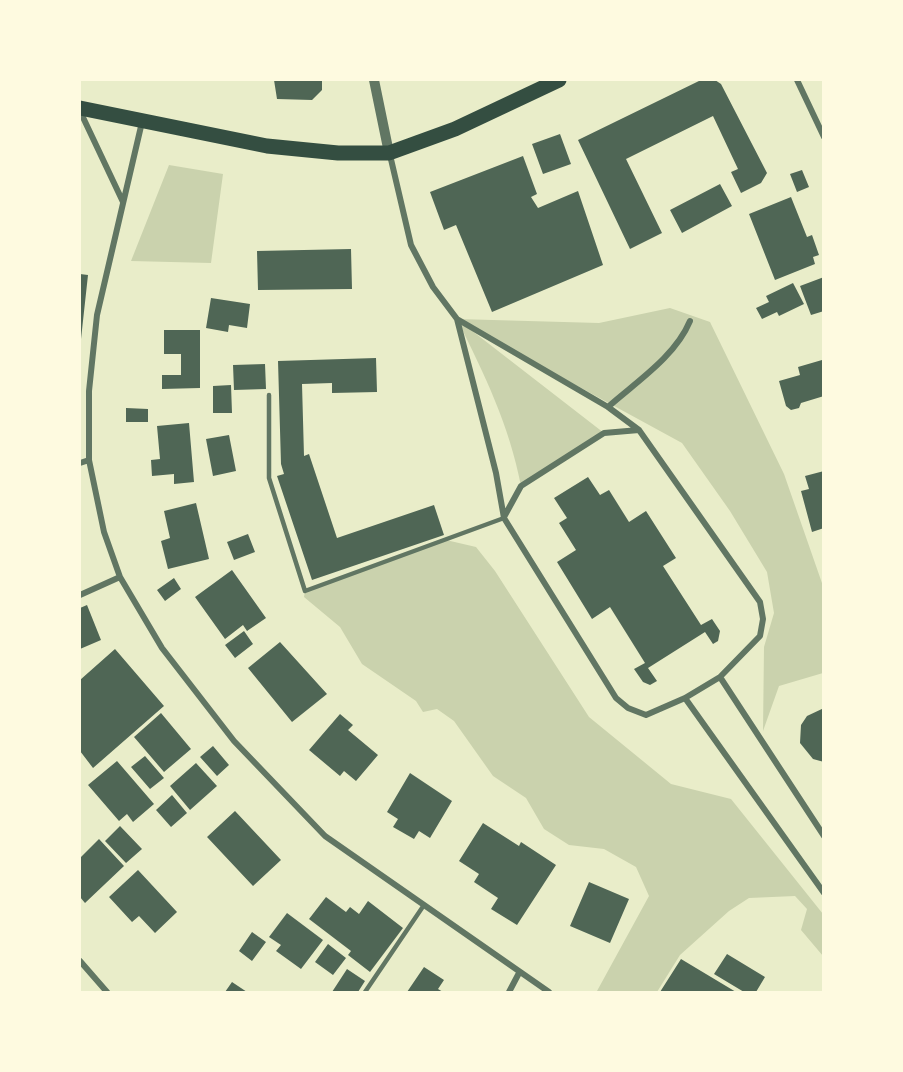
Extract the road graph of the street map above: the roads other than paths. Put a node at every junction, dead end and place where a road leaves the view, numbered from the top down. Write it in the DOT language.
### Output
graph roads {
  1 [pos="374,80"];
  2 [pos="559,80"];
  3 [pos="797,80"];
  4 [pos="80,109"];
  5 [pos="143,121"];
  6 [pos="824,137"];
  7 [pos="389,153"];
  8 [pos="123,203"];
  9 [pos="457,319"];
  10 [pos="690,321"];
  11 [pos="269,395"];
  12 [pos="608,407"];
  13 [pos="639,430"];
  14 [pos="89,460"];
  15 [pos="80,463"];
  16 [pos="504,518"];
  17 [pos="120,578"];
  18 [pos="80,595"];
  19 [pos="720,677"];
  20 [pos="685,698"];
  21 [pos="824,836"];
  22 [pos="824,877"];
  23 [pos="816,882"];
  24 [pos="824,893"];
  25 [pos="424,905"];
  26 [pos="80,961"];
  27 [pos="519,973"];
  28 [pos="107,993"];
  29 [pos="365,993"];
  30 [pos="509,993"];
  31 [pos="549,993"];
  1 -- 7 [label="street"];
  2 -- 7 [label="main road"];
  3 -- 6 [label="street"];
  4 -- 5 [label="main road"];
  4 -- 8 [label="street"];
  5 -- 7 [label="main road"];
  5 -- 8 [label="street"];
  7 -- 9 [label="street"];
  8 -- 14 [label="street"];
  9 -- 12 [label="street"];
  9 -- 16 [label="street"];
  10 -- 12 [label="street"];
  11 -- 16 [label="lane"];
  12 -- 13 [label="street"];
  13 -- 16 [label="street"];
  13 -- 19 [label="street"];
  14 -- 15 [label="street"];
  14 -- 17 [label="street"];
  16 -- 20 [label="street"];
  17 -- 18 [label="street"];
  17 -- 25 [label="street"];
  19 -- 20 [label="street"];
  19 -- 21 [label="street"];
  20 -- 23 [label="street"];
  22 -- 23 [label="street"];
  23 -- 24 [label="street"];
  25 -- 27 [label="street"];
  25 -- 29 [label="lane"];
  26 -- 28 [label="street"];
  27 -- 30 [label="street"];
  27 -- 31 [label="street"];
}
